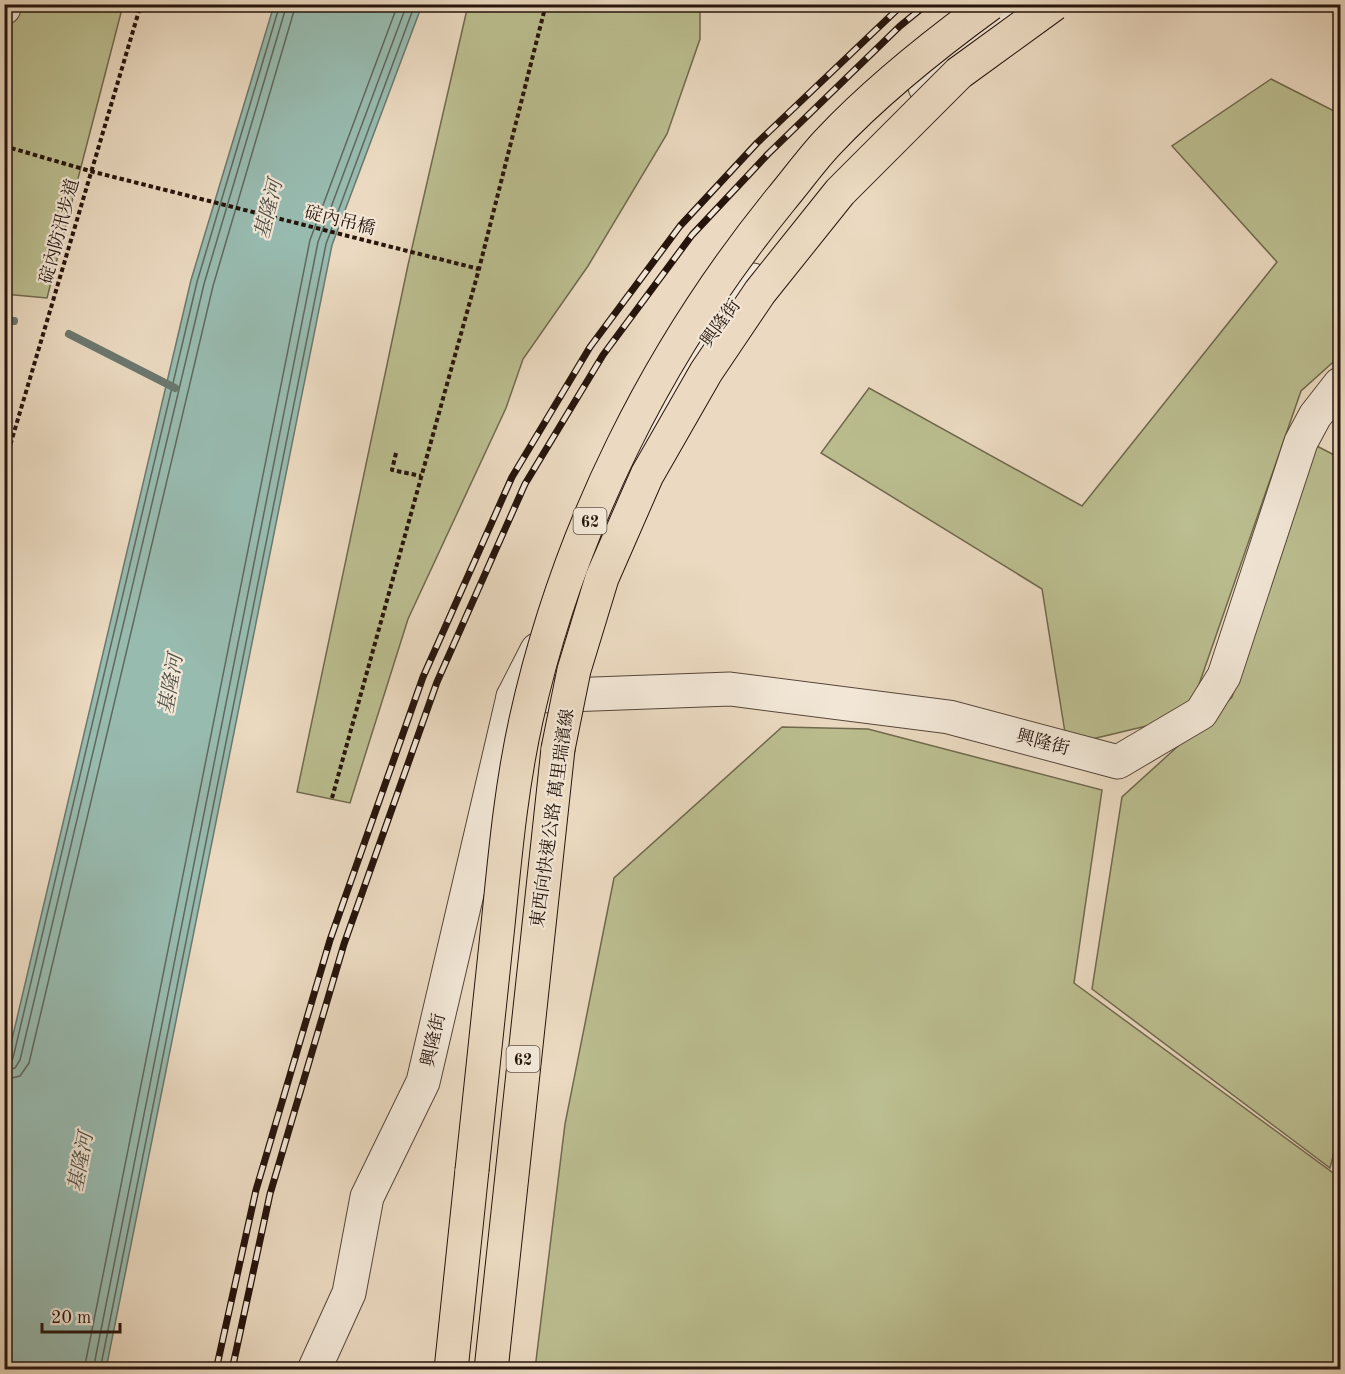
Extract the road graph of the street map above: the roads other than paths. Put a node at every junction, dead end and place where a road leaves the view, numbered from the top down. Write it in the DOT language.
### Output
graph roads {
  1 [pos="990,4"];
  2 [pos="1005,4"];
  3 [pos="1054,4"];
  4 [pos="1335,405"];
  5 [pos="513,697"];
  6 [pos="314,1370"];
  7 [pos="451,1370"];
  8 [pos="491,1370"];
  1 -- 7 [label="highway, 東西向快速公路 萬里瑞濱線 / 62, bridge"];
  2 -- 5 [label="street, 興隆街"];
  3 -- 8 [label="highway, 東西向快速公路 萬里瑞濱線 / 62, bridge"];
  4 -- 5 [label="street, 興隆街"];
  5 -- 6 [label="street, 興隆街"];
}
